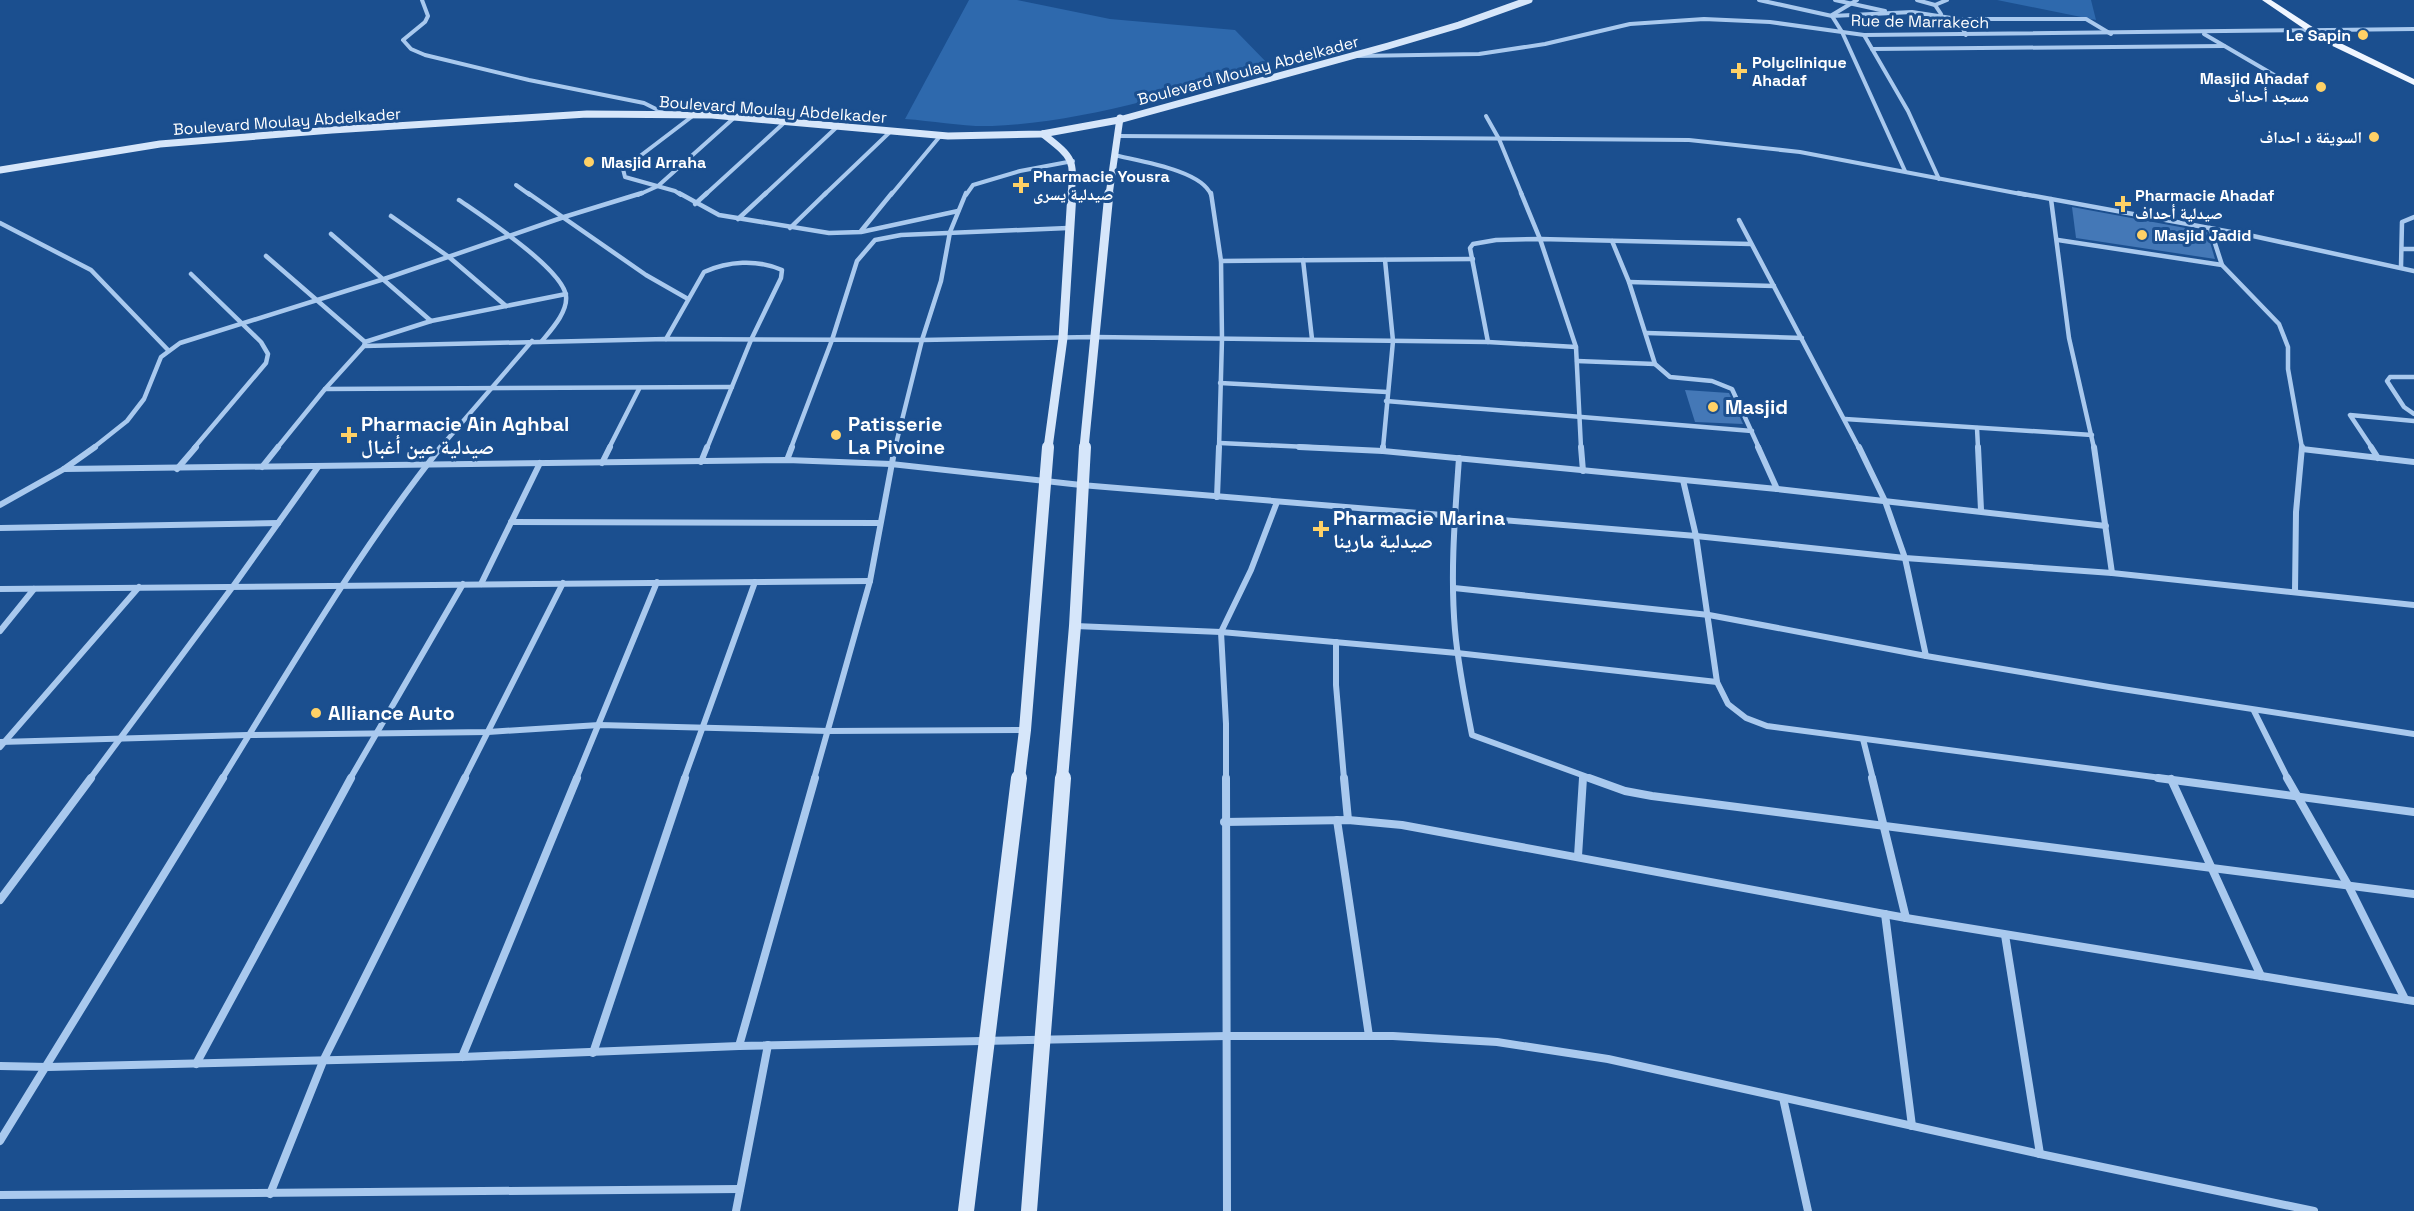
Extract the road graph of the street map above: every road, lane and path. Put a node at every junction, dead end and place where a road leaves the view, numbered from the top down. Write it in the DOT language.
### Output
graph roads {
  1 [pos="422,0"];
  2 [pos="1529,0"];
  3 [pos="1759,0"];
  4 [pos="1835,0"];
  5 [pos="1857,0"];
  6 [pos="1917,0"];
  7 [pos="1947,0"];
  8 [pos="2266,0"];
  9 [pos="1851,4"];
  10 [pos="1935,5"];
  11 [pos="1895,14"];
  12 [pos="1941,14"];
  13 [pos="1832,16"];
  14 [pos="1958,19"];
  15 [pos="2414,30"];
  16 [pos="2312,31"];
  17 [pos="1842,32"];
  18 [pos="2204,33"];
  19 [pos="2111,34"];
  20 [pos="1864,35"];
  21 [pos="1966,35"];
  22 [pos="2224,46"];
  23 [pos="1872,49"];
  24 [pos="1352,56"];
  25 [pos="2281,79"];
  26 [pos="2414,82"];
  27 [pos="664,113"];
  28 [pos="694,114"];
  29 [pos="1486,116"];
  30 [pos="735,117"];
  31 [pos="1120,118"];
  32 [pos="786,121"];
  33 [pos="838,126"];
  34 [pos="891,131"];
  35 [pos="1043,134"];
  36 [pos="941,135"];
  37 [pos="1118,136"];
  38 [pos="1499,139"];
  39 [pos="1114,155"];
  40 [pos="1072,161"];
  41 [pos="0,170"];
  42 [pos="1905,171"];
  43 [pos="1939,179"];
  44 [pos="516,185"];
  45 [pos="658,186"];
  46 [pos="2051,199"];
  47 [pos="459,200"];
  48 [pos="695,204"];
  49 [pos="958,212"];
  50 [pos="391,216"];
  51 [pos="564,217"];
  52 [pos="2414,217"];
  53 [pos="738,219"];
  54 [pos="1739,220"];
  55 [pos="0,223"];
  56 [pos="789,228"];
  57 [pos="1068,228"];
  58 [pos="2210,228"];
  59 [pos="861,232"];
  60 [pos="950,232"];
  61 [pos="331,234"];
  62 [pos="508,235"];
  63 [pos="1540,239"];
  64 [pos="2058,240"];
  65 [pos="1612,241"];
  66 [pos="1751,244"];
  67 [pos="2403,249"];
  68 [pos="2414,249"];
  69 [pos="266,256"];
  70 [pos="449,257"];
  71 [pos="1473,259"];
  72 [pos="1303,260"];
  73 [pos="1385,260"];
  74 [pos="1221,261"];
  75 [pos="2222,265"];
  76 [pos="2401,267"];
  77 [pos="2414,271"];
  78 [pos="191,274"];
  79 [pos="384,279"];
  80 [pos="1629,282"];
  81 [pos="1774,286"];
  82 [pos="566,294"];
  83 [pos="688,298"];
  84 [pos="319,299"];
  85 [pos="506,306"];
  86 [pos="431,321"];
  87 [pos="239,323"];
  88 [pos="1647,333"];
  89 [pos="1094,337"];
  90 [pos="1063,338"];
  91 [pos="1802,338"];
  92 [pos="666,339"];
  93 [pos="1222,339"];
  94 [pos="1312,339"];
  95 [pos="751,340"];
  96 [pos="832,340"];
  97 [pos="922,340"];
  98 [pos="532,341"];
  99 [pos="542,341"];
  100 [pos="1394,341"];
  101 [pos="1488,342"];
  102 [pos="364,344"];
  103 [pos="1576,347"];
  104 [pos="168,350"];
  105 [pos="1577,361"];
  106 [pos="1655,364"];
  107 [pos="2414,377"];
  108 [pos="1220,383"];
  109 [pos="732,387"];
  110 [pos="325,389"];
  111 [pos="490,389"];
  112 [pos="639,389"];
  113 [pos="1387,392"];
  114 [pos="1386,400"];
  115 [pos="2414,414"];
  116 [pos="1579,417"];
  117 [pos="1845,419"];
  118 [pos="2414,421"];
  119 [pos="1977,428"];
  120 [pos="1752,432"];
  121 [pos="2092,435"];
  122 [pos="1220,443"];
  123 [pos="2302,449"];
  124 [pos="1383,451"];
  125 [pos="1459,458"];
  126 [pos="2378,458"];
  127 [pos="787,460"];
  128 [pos="701,462"];
  129 [pos="2414,462"];
  130 [pos="540,463"];
  131 [pos="602,463"];
  132 [pos="891,464"];
  133 [pos="428,465"];
  134 [pos="262,467"];
  135 [pos="318,467"];
  136 [pos="64,469"];
  137 [pos="177,469"];
  138 [pos="1583,471"];
  139 [pos="1044,480"];
  140 [pos="1683,480"];
  141 [pos="1081,485"];
  142 [pos="1777,489"];
  143 [pos="1217,497"];
  144 [pos="1885,501"];
  145 [pos="1277,502"];
  146 [pos="0,506"];
  147 [pos="1981,510"];
  148 [pos="1454,517"];
  149 [pos="511,522"];
  150 [pos="278,523"];
  151 [pos="879,523"];
  152 [pos="2106,526"];
  153 [pos="0,528"];
  154 [pos="1696,536"];
  155 [pos="1905,558"];
  156 [pos="2112,573"];
  157 [pos="870,581"];
  158 [pos="657,582"];
  159 [pos="755,582"];
  160 [pos="563,583"];
  161 [pos="345,584"];
  162 [pos="463,584"];
  163 [pos="481,584"];
  164 [pos="234,585"];
  165 [pos="139,587"];
  166 [pos="1454,588"];
  167 [pos="0,589"];
  168 [pos="34,589"];
  169 [pos="2295,591"];
  170 [pos="2414,605"];
  171 [pos="1709,615"];
  172 [pos="1075,626"];
  173 [pos="0,631"];
  174 [pos="1221,632"];
  175 [pos="1336,642"];
  176 [pos="1457,653"];
  177 [pos="1926,656"];
  178 [pos="1717,682"];
  179 [pos="2254,711"];
  180 [pos="599,725"];
  181 [pos="702,727"];
  182 [pos="1025,730"];
  183 [pos="828,731"];
  184 [pos="375,732"];
  185 [pos="488,732"];
  186 [pos="2414,734"];
  187 [pos="247,735"];
  188 [pos="121,739"];
  189 [pos="1863,739"];
  190 [pos="1,743"];
  191 [pos="1583,776"];
  192 [pos="2171,779"];
  193 [pos="2296,796"];
  194 [pos="2414,812"];
  195 [pos="1337,820"];
  196 [pos="1348,820"];
  197 [pos="1224,822"];
  198 [pos="1884,825"];
  199 [pos="1578,856"];
  200 [pos="2211,869"];
  201 [pos="2348,885"];
  202 [pos="2414,894"];
  203 [pos="0,900"];
  204 [pos="1885,914"];
  205 [pos="1906,918"];
  206 [pos="2005,935"];
  207 [pos="2260,976"];
  208 [pos="2405,999"];
  209 [pos="2414,1001"];
  210 [pos="1227,1036"];
  211 [pos="1369,1036"];
  212 [pos="1041,1041"];
  213 [pos="985,1042"];
  214 [pos="768,1045"];
  215 [pos="739,1046"];
  216 [pos="593,1053"];
  217 [pos="462,1057"];
  218 [pos="324,1059"];
  219 [pos="196,1064"];
  220 [pos="0,1066"];
  221 [pos="48,1067"];
  222 [pos="1783,1098"];
  223 [pos="1912,1126"];
  224 [pos="0,1141"];
  225 [pos="2040,1154"];
  226 [pos="740,1189"];
  227 [pos="270,1194"];
  228 [pos="0,1195"];
  229 [pos="736,1211"];
  230 [pos="966,1211"];
  231 [pos="1029,1211"];
  232 [pos="1227,1211"];
  233 [pos="1808,1211"];
  234 [pos="2314,1211"];
  1 -- 27 [label="street"];
  2 -- 24 [label="street, Boulevard Moulay Abdelkader"];
  3 -- 13 [label="street"];
  4 -- 9 [label="street"];
  5 -- 9 [label="street"];
  6 -- 10 [label="street"];
  7 -- 10 [label="street"];
  8 -- 16 [label="main road"];
  9 -- 11 [label="street"];
  9 -- 13 [label="street"];
  10 -- 12 [label="street"];
  11 -- 12 [label="street"];
  11 -- 13 [label="street"];
  12 -- 14 [label="street"];
  13 -- 17 [label="street"];
  14 -- 19 [label="street"];
  14 -- 21 [label="street"];
  15 -- 16 [label="street, Rue de Marrakech"];
  16 -- 18 [label="street, Rue de Marrakech"];
  16 -- 26 [label="main road"];
  17 -- 20 [label="street, Rue de Marrakech"];
  17 -- 24 [label="street, Rue de Marrakech"];
  17 -- 42 [label="street"];
  18 -- 19 [label="street, Rue de Marrakech"];
  18 -- 22 [label="street"];
  19 -- 21 [label="street, Rue de Marrakech"];
  20 -- 21 [label="street, Rue de Marrakech"];
  20 -- 23 [label="street"];
  22 -- 23 [label="street"];
  22 -- 25 [label="street"];
  23 -- 43 [label="street"];
  24 -- 31 [label="street, Boulevard Moulay Abdelkader"];
  27 -- 28 [label="street, Boulevard Moulay Abdelkader"];
  27 -- 41 [label="street, Boulevard Moulay Abdelkader"];
  28 -- 30 [label="street, Boulevard Moulay Abdelkader"];
  28 -- 45 [label="street"];
  29 -- 38 [label="street"];
  30 -- 32 [label="street, Boulevard Moulay Abdelkader"];
  30 -- 45 [label="street"];
  31 -- 35 [label="street, Boulevard Moulay Abdelkader"];
  31 -- 37 [label="street"];
  32 -- 33 [label="street, Boulevard Moulay Abdelkader"];
  32 -- 48 [label="street"];
  33 -- 34 [label="street, Boulevard Moulay Abdelkader"];
  33 -- 53 [label="street"];
  34 -- 36 [label="street, Boulevard Moulay Abdelkader"];
  34 -- 56 [label="street"];
  35 -- 36 [label="street, Boulevard Moulay Abdelkader"];
  35 -- 40 [label="street"];
  36 -- 59 [label="street"];
  37 -- 38 [label="street"];
  37 -- 39 [label="street"];
  38 -- 42 [label="street"];
  38 -- 63 [label="street"];
  39 -- 74 [label="street"];
  39 -- 89 [label="street"];
  40 -- 49 [label="street"];
  40 -- 57 [label="street"];
  42 -- 43 [label="street"];
  43 -- 46 [label="street"];
  44 -- 51 [label="street"];
  45 -- 48 [label="street"];
  45 -- 51 [label="street"];
  46 -- 58 [label="street"];
  46 -- 64 [label="street"];
  47 -- 62 [label="street"];
  48 -- 53 [label="street"];
  49 -- 59 [label="street"];
  49 -- 60 [label="street"];
  50 -- 70 [label="street"];
  51 -- 62 [label="street"];
  51 -- 83 [label="street"];
  52 -- 67 [label="street"];
  53 -- 56 [label="street"];
  54 -- 66 [label="street"];
  55 -- 104 [label="street"];
  56 -- 59 [label="street"];
  57 -- 60 [label="street"];
  57 -- 90 [label="street"];
  58 -- 75 [label="street"];
  58 -- 76 [label="street"];
  60 -- 96 [label="street"];
  60 -- 97 [label="street"];
  61 -- 79 [label="street"];
  62 -- 70 [label="street"];
  62 -- 82 [label="street"];
  63 -- 65 [label="street"];
  63 -- 71 [label="street"];
  63 -- 103 [label="street"];
  64 -- 75 [label="street"];
  64 -- 121 [label="street"];
  65 -- 66 [label="street"];
  65 -- 80 [label="street"];
  66 -- 81 [label="street"];
  67 -- 68 [label="street"];
  67 -- 76 [label="street"];
  69 -- 84 [label="street"];
  70 -- 79 [label="street"];
  70 -- 85 [label="street"];
  71 -- 73 [label="street"];
  71 -- 101 [label="street"];
  72 -- 73 [label="street"];
  72 -- 74 [label="street"];
  72 -- 94 [label="street"];
  73 -- 100 [label="street"];
  74 -- 93 [label="street"];
  75 -- 123 [label="street"];
  76 -- 77 [label="street"];
  78 -- 87 [label="street"];
  79 -- 84 [label="street"];
  79 -- 86 [label="street"];
  80 -- 81 [label="street"];
  80 -- 88 [label="street"];
  81 -- 91 [label="street"];
  82 -- 85 [label="street"];
  82 -- 99 [label="street"];
  83 -- 92 [label="street"];
  83 -- 95 [label="street"];
  84 -- 87 [label="street"];
  84 -- 102 [label="street"];
  85 -- 86 [label="street"];
  86 -- 102 [label="street"];
  87 -- 104 [label="street"];
  87 -- 137 [label="street"];
  88 -- 91 [label="street"];
  88 -- 106 [label="street"];
  89 -- 90 [label="street"];
  89 -- 93 [label="street"];
  89 -- 141 [label="street"];
  90 -- 97 [label="street"];
  90 -- 139 [label="street"];
  91 -- 117 [label="street"];
  92 -- 95 [label="street"];
  92 -- 99 [label="street"];
  93 -- 94 [label="street"];
  93 -- 108 [label="street"];
  94 -- 100 [label="street"];
  95 -- 96 [label="street"];
  95 -- 109 [label="street"];
  96 -- 97 [label="street"];
  96 -- 127 [label="street"];
  97 -- 132 [label="street"];
  98 -- 99 [label="street"];
  98 -- 102 [label="street"];
  98 -- 111 [label="street"];
  100 -- 101 [label="street"];
  100 -- 113 [label="street"];
  101 -- 103 [label="street"];
  102 -- 110 [label="street"];
  103 -- 105 [label="street"];
  104 -- 136 [label="street"];
  105 -- 106 [label="street"];
  105 -- 116 [label="street"];
  106 -- 120 [label="street"];
  107 -- 115 [label="street"];
  108 -- 113 [label="street"];
  108 -- 122 [label="street"];
  109 -- 112 [label="street"];
  109 -- 128 [label="street"];
  110 -- 111 [label="street"];
  110 -- 134 [label="street"];
  111 -- 112 [label="street"];
  111 -- 133 [label="street"];
  112 -- 131 [label="street"];
  113 -- 114 [label="street"];
  114 -- 116 [label="street"];
  114 -- 124 [label="street"];
  116 -- 120 [label="street"];
  116 -- 138 [label="street"];
  117 -- 119 [label="street"];
  117 -- 144 [label="street"];
  118 -- 126 [label="street"];
  119 -- 121 [label="street"];
  119 -- 147 [label="street"];
  120 -- 142 [label="street"];
  121 -- 152 [label="street"];
  122 -- 124 [label="street"];
  122 -- 143 [label="street"];
  123 -- 126 [label="street"];
  123 -- 169 [label="street"];
  124 -- 125 [label="street"];
  125 -- 138 [label="street"];
  125 -- 148 [label="street"];
  126 -- 129 [label="street"];
  127 -- 128 [label="street"];
  127 -- 132 [label="street"];
  128 -- 131 [label="street"];
  130 -- 131 [label="street"];
  130 -- 133 [label="street"];
  130 -- 149 [label="street"];
  132 -- 139 [label="street"];
  132 -- 151 [label="street"];
  133 -- 135 [label="street"];
  133 -- 161 [label="street"];
  134 -- 135 [label="street"];
  134 -- 137 [label="street"];
  135 -- 150 [label="street"];
  136 -- 137 [label="street"];
  136 -- 146 [label="street"];
  138 -- 140 [label="street"];
  139 -- 141 [label="street"];
  139 -- 182 [label="street"];
  140 -- 142 [label="street"];
  140 -- 154 [label="street"];
  141 -- 143 [label="street"];
  141 -- 172 [label="street"];
  142 -- 144 [label="street"];
  143 -- 145 [label="street"];
  144 -- 147 [label="street"];
  144 -- 155 [label="street"];
  145 -- 148 [label="street"];
  145 -- 174 [label="street"];
  147 -- 152 [label="street"];
  148 -- 154 [label="street"];
  148 -- 166 [label="street"];
  149 -- 151 [label="street"];
  149 -- 163 [label="street"];
  150 -- 153 [label="street"];
  150 -- 164 [label="street"];
  151 -- 157 [label="street"];
  152 -- 156 [label="street"];
  154 -- 155 [label="street"];
  154 -- 171 [label="street"];
  155 -- 156 [label="street"];
  155 -- 177 [label="street"];
  156 -- 169 [label="street"];
  157 -- 159 [label="street"];
  157 -- 183 [label="street"];
  158 -- 159 [label="street"];
  158 -- 160 [label="street"];
  158 -- 180 [label="street"];
  159 -- 181 [label="street"];
  160 -- 163 [label="street"];
  160 -- 185 [label="street"];
  161 -- 162 [label="street"];
  161 -- 164 [label="street"];
  161 -- 187 [label="street"];
  162 -- 163 [label="street"];
  162 -- 184 [label="street"];
  164 -- 165 [label="street"];
  164 -- 188 [label="street"];
  165 -- 168 [label="street"];
  165 -- 190 [label="street"];
  166 -- 171 [label="street"];
  166 -- 176 [label="street"];
  167 -- 168 [label="street"];
  168 -- 173 [label="street"];
  169 -- 170 [label="street"];
  171 -- 177 [label="street"];
  171 -- 178 [label="street"];
  172 -- 174 [label="street"];
  172 -- 212 [label="street"];
  174 -- 175 [label="street"];
  174 -- 197 [label="street"];
  175 -- 176 [label="street"];
  175 -- 196 [label="street"];
  176 -- 178 [label="street"];
  176 -- 191 [label="street"];
  177 -- 179 [label="street"];
  178 -- 189 [label="street"];
  179 -- 186 [label="street"];
  179 -- 193 [label="street"];
  180 -- 181 [label="street"];
  180 -- 185 [label="street"];
  180 -- 217 [label="street"];
  181 -- 183 [label="street"];
  181 -- 216 [label="street"];
  182 -- 183 [label="street"];
  182 -- 213 [label="street"];
  183 -- 215 [label="street"];
  184 -- 185 [label="street"];
  184 -- 187 [label="street"];
  184 -- 219 [label="street"];
  185 -- 218 [label="street"];
  187 -- 188 [label="street"];
  187 -- 221 [label="street"];
  188 -- 190 [label="street"];
  188 -- 203 [label="street"];
  189 -- 192 [label="street"];
  189 -- 198 [label="street"];
  191 -- 198 [label="street"];
  191 -- 199 [label="street"];
  192 -- 193 [label="street"];
  192 -- 200 [label="street"];
  193 -- 194 [label="street"];
  193 -- 201 [label="street"];
  195 -- 196 [label="street"];
  195 -- 197 [label="street"];
  195 -- 211 [label="street"];
  196 -- 199 [label="street"];
  197 -- 210 [label="street"];
  198 -- 200 [label="street"];
  198 -- 205 [label="street"];
  199 -- 204 [label="street"];
  200 -- 201 [label="street"];
  200 -- 207 [label="street"];
  201 -- 202 [label="street"];
  201 -- 208 [label="street"];
  204 -- 205 [label="street"];
  204 -- 223 [label="street"];
  205 -- 206 [label="street"];
  206 -- 207 [label="street"];
  206 -- 225 [label="street"];
  207 -- 208 [label="street"];
  208 -- 209 [label="street"];
  210 -- 211 [label="street"];
  210 -- 212 [label="street"];
  210 -- 232 [label="street"];
  211 -- 222 [label="street"];
  212 -- 213 [label="street"];
  212 -- 231 [label="street"];
  213 -- 214 [label="street"];
  213 -- 230 [label="street"];
  214 -- 215 [label="street"];
  214 -- 226 [label="street"];
  215 -- 216 [label="street"];
  216 -- 217 [label="street"];
  217 -- 218 [label="street"];
  218 -- 219 [label="street"];
  218 -- 227 [label="street"];
  219 -- 221 [label="street"];
  220 -- 221 [label="street"];
  221 -- 224 [label="street"];
  222 -- 223 [label="street"];
  222 -- 233 [label="street"];
  223 -- 225 [label="street"];
  225 -- 234 [label="street"];
  226 -- 227 [label="street"];
  226 -- 229 [label="street"];
  227 -- 228 [label="street"];
}
